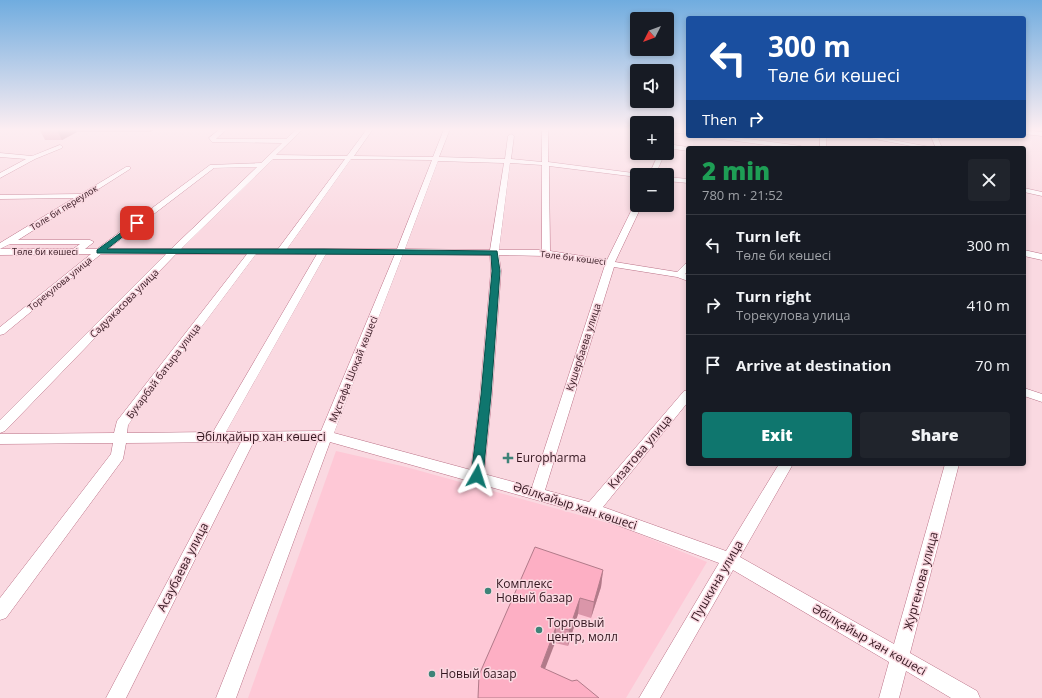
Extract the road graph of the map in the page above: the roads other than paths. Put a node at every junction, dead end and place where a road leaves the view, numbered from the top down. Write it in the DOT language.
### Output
graph roads {
  1 [pos="507,161"];
  2 [pos="26,162"];
  3 [pos="267,162"];
  4 [pos="346,162"];
  5 [pos="435,162"];
  6 [pos="514,162"];
  7 [pos="544,164"];
  8 [pos="264,165"];
  9 [pos="128,168"];
  10 [pos="630,174"];
  11 [pos="0,176"];
  12 [pos="674,180"];
  13 [pos="686,182"];
  14 [pos="1026,189"];
  15 [pos="1042,194"];
  16 [pos="83,196"];
  17 [pos="0,197"];
  18 [pos="635,212"];
  19 [pos="8,242"];
  20 [pos="43,242"];
  21 [pos="62,242"];
  22 [pos="0,247"];
  23 [pos="100,251"];
  24 [pos="175,251"];
  25 [pos="254,251"];
  26 [pos="281,251"];
  27 [pos="324,251"];
  28 [pos="0,252"];
  29 [pos="29,252"];
  30 [pos="50,252"];
  31 [pos="76,252"];
  32 [pos="400,252"];
  33 [pos="494,252"];
  34 [pos="546,253"];
  35 [pos="1026,253"];
  36 [pos="1042,257"];
  37 [pos="610,263"];
  38 [pos="686,268"];
  39 [pos="679,275"];
  40 [pos="686,277"];
  41 [pos="0,332"];
  42 [pos="1026,393"];
  43 [pos="686,396"];
  44 [pos="1042,398"];
  45 [pos="0,428"];
  46 [pos="326,436"];
  47 [pos="217,437"];
  48 [pos="250,437"];
  49 [pos="120,438"];
  50 [pos="0,439"];
  51 [pos="785,466"];
  52 [pos="951,466"];
  53 [pos="477,476"];
  54 [pos="537,493"];
  55 [pos="592,509"];
  56 [pos="729,559"];
  57 [pos="0,612"];
  58 [pos="900,658"];
  59 [pos="116,698"];
  60 [pos="226,698"];
  61 [pos="649,698"];
  62 [pos="889,698"];
  63 [pos="970,698"];
  1 -- 33 [label="street"];
  2 -- 11 [label="street"];
  3 -- 8 [label="street, Садуакасова улица"];
  4 -- 26 [label="street"];
  5 -- 32 [label="street, Мұстафа Шоқай көшесі"];
  6 -- 7 [label="street"];
  7 -- 10 [label="street"];
  7 -- 34 [label="street"];
  8 -- 23 [label="street, Торекулова улица"];
  8 -- 24 [label="street, Садуакасова улица"];
  9 -- 16 [label="street, Толе би переулок"];
  12 -- 13 [label="street"];
  14 -- 15 [label="street"];
  16 -- 17 [label="street"];
  16 -- 19 [label="street, Толе би переулок"];
  18 -- 37 [label="street, Кушербаева улица"];
  19 -- 20 [label="street"];
  19 -- 22 [label="street, Толе би переулок"];
  20 -- 21 [label="street"];
  20 -- 29 [label="street"];
  21 -- 30 [label="street"];
  21 -- 31 [label="street"];
  23 -- 24 [label="street, Төле би көшесі"];
  23 -- 31 [label="street, Төле би көшесі"];
  23 -- 41 [label="street, Торекулова улица"];
  24 -- 25 [label="street, Төле би көшесі"];
  24 -- 45 [label="street, Садуакасова улица"];
  25 -- 26 [label="street, Төле би көшесі"];
  25 -- 49 [label="street, Бухарбай батыра улица"];
  26 -- 27 [label="street, Төле би көшесі"];
  27 -- 32 [label="street, Төле би көшесі"];
  27 -- 47 [label="street"];
  28 -- 29 [label="street, Төле би көшесі"];
  29 -- 30 [label="street, Төле би көшесі"];
  30 -- 31 [label="street, Төле би көшесі"];
  32 -- 33 [label="street, Төле би көшесі"];
  32 -- 46 [label="street, Мұстафа Шоқай көшесі"];
  33 -- 34 [label="street, Төле би көшесі"];
  33 -- 53 [label="street"];
  34 -- 37 [label="street, Төле би көшесі"];
  35 -- 36 [label="street"];
  37 -- 39 [label="street, Төле би көшесі"];
  37 -- 54 [label="street, Кушербаева улица"];
  38 -- 39 [label="street"];
  39 -- 40 [label="street, Төле би көшесі"];
  42 -- 44 [label="street"];
  43 -- 55 [label="street, Кизатова улица"];
  46 -- 48 [label="street, Әбілқайыр хан көшесі"];
  46 -- 53 [label="street, Әбілқайыр хан көшесі"];
  46 -- 60 [label="street, Мұстафа Шоқай көшесі"];
  47 -- 48 [label="street, Әбілқайыр хан көшесі"];
  47 -- 49 [label="street, Әбілқайыр хан көшесі"];
  48 -- 59 [label="street, Асаубаева улица"];
  49 -- 50 [label="street, Әбілқайыр хан көшесі"];
  49 -- 57 [label="street, Бухарбай батыра улица"];
  51 -- 56 [label="street, Пушкина улица"];
  52 -- 58 [label="street, Жургенова улица"];
  53 -- 54 [label="street, Әбілқайыр хан көшесі"];
  54 -- 55 [label="street, Әбілқайыр хан көшесі"];
  55 -- 56 [label="street, Әбілқайыр хан көшесі"];
  56 -- 58 [label="street, Әбілқайыр хан көшесі"];
  56 -- 61 [label="street, Пушкина улица"];
  58 -- 62 [label="street, Жургенова улица"];
  58 -- 63 [label="street, Әбілқайыр хан көшесі"];
}
